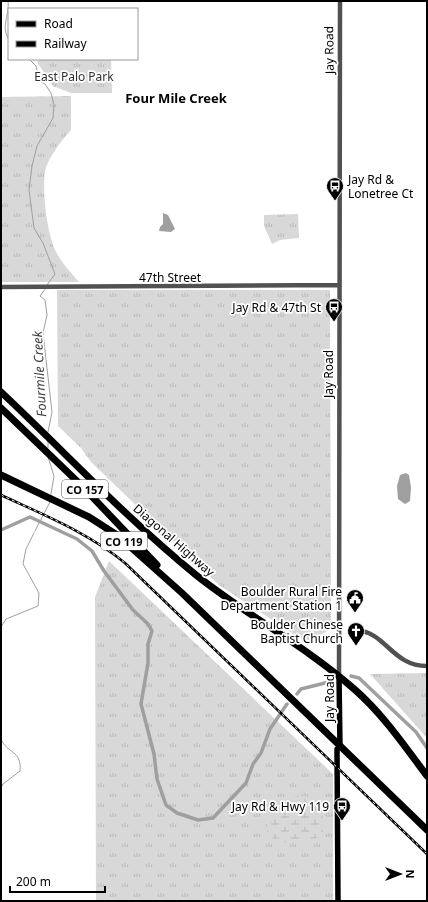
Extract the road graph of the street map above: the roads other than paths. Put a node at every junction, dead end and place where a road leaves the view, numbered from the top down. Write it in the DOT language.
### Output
graph roads {
  1 [pos="340,1"];
  2 [pos="340,286"];
  3 [pos="1,287"];
  4 [pos="1,392"];
  5 [pos="1,408"];
  6 [pos="1,475"];
  7 [pos="182,593"];
  8 [pos="356,630"];
  9 [pos="427,666"];
  10 [pos="340,677"];
  11 [pos="340,747"];
  12 [pos="427,776"];
  13 [pos="427,830"];
  14 [pos="338,901"];
  1 -- 2 [label="street, Jay Road"];
  2 -- 3 [label="street, 47th Street"];
  2 -- 10 [label="street, Jay Road"];
  4 -- 10 [label="highway, Diagonal Highway / CO 119"];
  5 -- 7 [label="highway, CO 157"];
  6 -- 7 [label="highway, CO 119"];
  7 -- 11 [label="highway, CO 119"];
  8 -- 9 [label="street"];
  10 -- 11 [label="main road, Jay Road"];
  10 -- 12 [label="highway, Diagonal Highway / CO 119"];
  11 -- 13 [label="highway, CO 119"];
  11 -- 14 [label="main road, Jay Road"];
}
